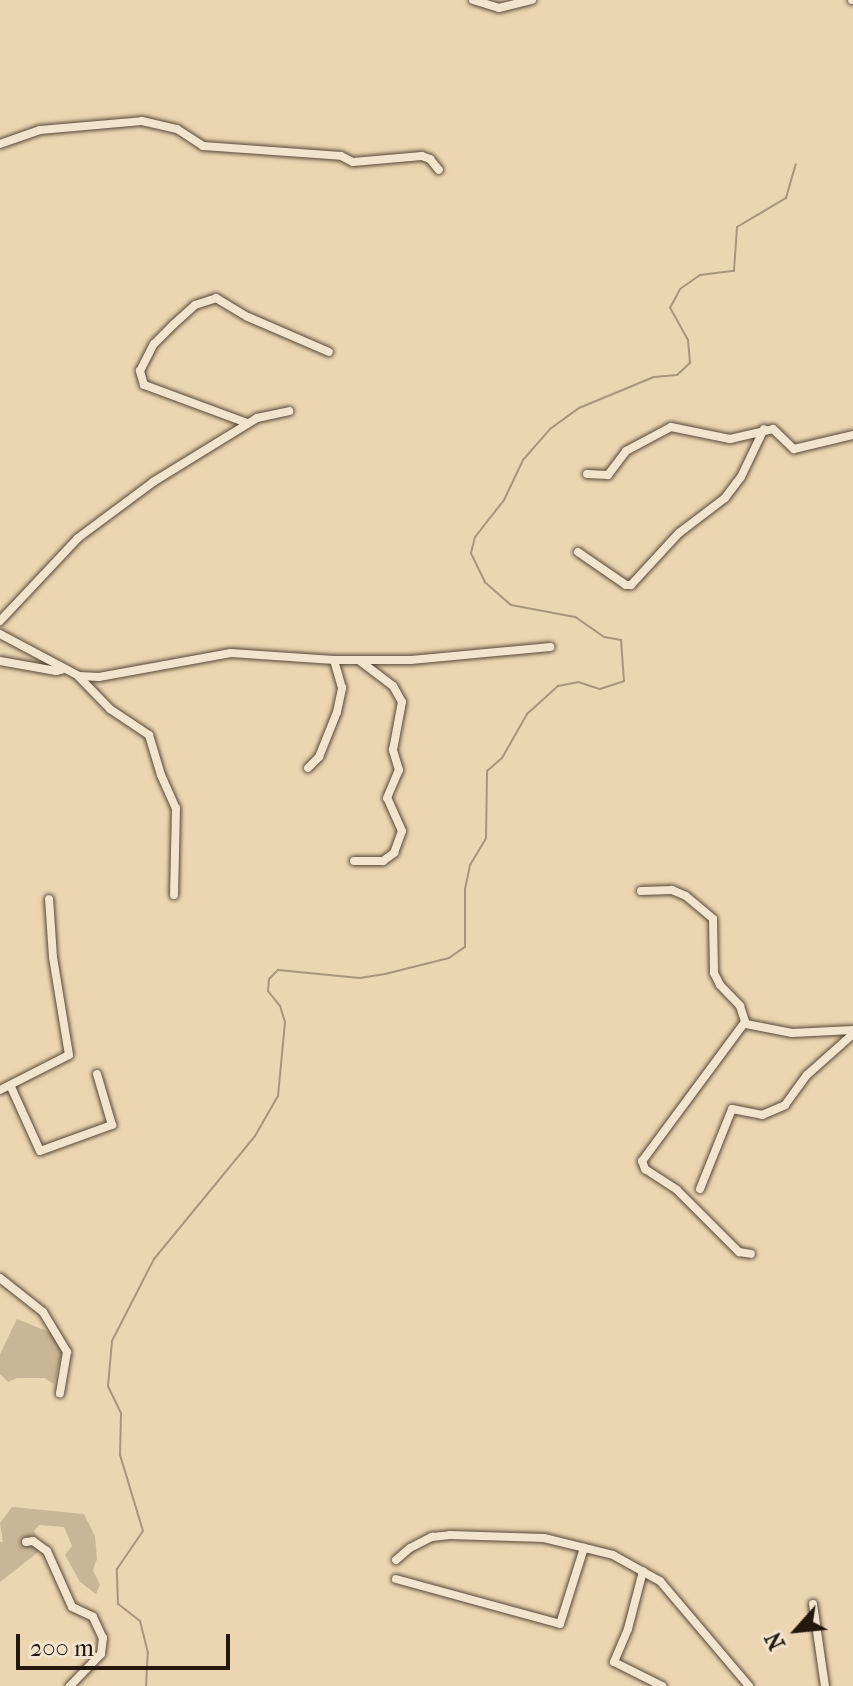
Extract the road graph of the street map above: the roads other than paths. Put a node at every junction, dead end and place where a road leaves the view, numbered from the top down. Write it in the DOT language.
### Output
graph roads {
  1 [pos="473,0"];
  2 [pos="532,0"];
  3 [pos="0,144"];
  4 [pos="439,170"];
  5 [pos="329,352"];
  6 [pos="289,411"];
  7 [pos="247,423"];
  8 [pos="764,429"];
  9 [pos="853,435"];
  10 [pos="587,474"];
  11 [pos="578,552"];
  12 [pos="0,621"];
  13 [pos="0,634"];
  14 [pos="550,647"];
  15 [pos="334,660"];
  16 [pos="359,660"];
  17 [pos="0,661"];
  18 [pos="65,669"];
  19 [pos="79,676"];
  20 [pos="308,768"];
  21 [pos="354,861"];
  22 [pos="641,891"];
  23 [pos="174,895"];
  24 [pos="49,899"];
  25 [pos="745,1022"];
  26 [pos="853,1032"];
  27 [pos="97,1074"];
  28 [pos="11,1087"];
  29 [pos="0,1090"];
  30 [pos="700,1189"];
  31 [pos="751,1254"];
  32 [pos="0,1278"];
  33 [pos="60,1393"];
  34 [pos="26,1542"];
  35 [pos="584,1548"];
  36 [pos="396,1560"];
  37 [pos="643,1571"];
  38 [pos="396,1579"];
  39 [pos="813,1604"];
  40 [pos="70,1686"];
  41 [pos="662,1686"];
  42 [pos="749,1686"];
  43 [pos="825,1686"];
  1 -- 2 [label="street"];
  3 -- 4 [label="street"];
  5 -- 7 [label="street"];
  6 -- 7 [label="street"];
  7 -- 12 [label="street"];
  8 -- 9 [label="street"];
  8 -- 10 [label="street"];
  8 -- 11 [label="street"];
  13 -- 18 [label="street"];
  14 -- 16 [label="street"];
  15 -- 16 [label="street"];
  15 -- 19 [label="street"];
  15 -- 20 [label="street"];
  16 -- 21 [label="street"];
  17 -- 18 [label="street"];
  18 -- 19 [label="street"];
  19 -- 23 [label="street"];
  22 -- 25 [label="street"];
  24 -- 28 [label="street"];
  25 -- 26 [label="street"];
  25 -- 31 [label="street"];
  26 -- 30 [label="street"];
  27 -- 28 [label="street"];
  28 -- 29 [label="street"];
  32 -- 33 [label="street"];
  34 -- 40 [label="street"];
  35 -- 36 [label="street"];
  35 -- 37 [label="street"];
  35 -- 38 [label="street"];
  37 -- 41 [label="street"];
  37 -- 42 [label="street"];
  39 -- 43 [label="street"];
}
